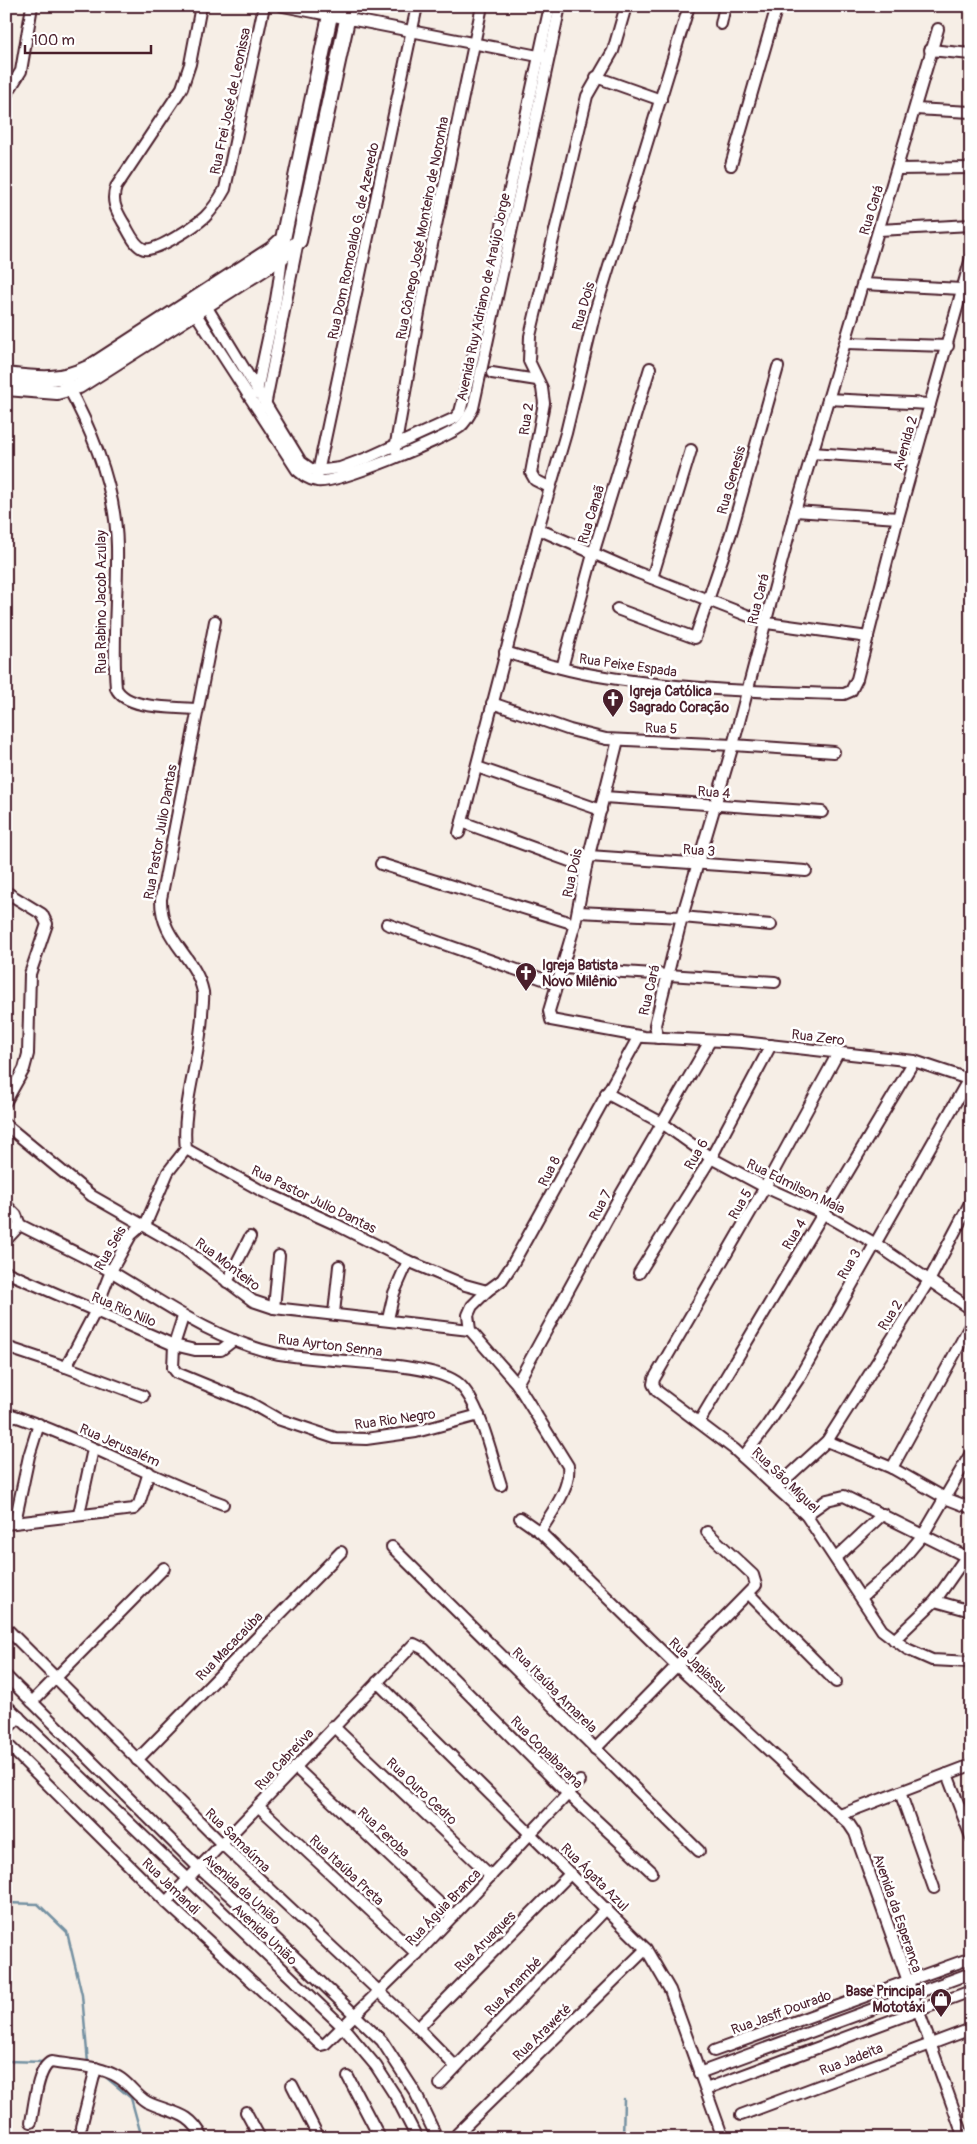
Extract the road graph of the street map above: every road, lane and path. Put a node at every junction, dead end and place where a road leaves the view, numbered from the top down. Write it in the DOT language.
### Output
graph roads {
  1 [pos="32,6"];
  2 [pos="201,6"];
  3 [pos="264,6"];
  4 [pos="284,6"];
  5 [pos="417,6"];
  6 [pos="482,6"];
  7 [pos="550,6"];
  8 [pos="560,6"];
  9 [pos="626,6"];
  10 [pos="689,6"];
  11 [pos="725,6"];
  12 [pos="777,6"];
  13 [pos="331,11"];
  14 [pos="349,13"];
  15 [pos="721,24"];
  16 [pos="938,29"];
  17 [pos="412,33"];
  18 [pos="474,44"];
  19 [pos="930,50"];
  20 [pos="971,54"];
  21 [pos="544,58"];
  22 [pos="596,77"];
  23 [pos="6,95"];
  24 [pos="661,100"];
  25 [pos="914,109"];
  26 [pos="971,112"];
  27 [pos="731,165"];
  28 [pos="971,168"];
  29 [pos="898,169"];
  30 [pos="971,225"];
  31 [pos="878,230"];
  32 [pos="283,239"];
  33 [pos="298,241"];
  34 [pos="282,257"];
  35 [pos="971,258"];
  36 [pos="863,284"];
  37 [pos="962,289"];
  38 [pos="197,304"];
  39 [pos="846,343"];
  40 [pos="948,346"];
  41 [pos="778,367"];
  42 [pos="650,368"];
  43 [pos="492,373"];
  44 [pos="6,375"];
  45 [pos="537,380"];
  46 [pos="67,384"];
  47 [pos="6,388"];
  48 [pos="257,389"];
  49 [pos="828,399"];
  50 [pos="260,404"];
  51 [pos="930,404"];
  52 [pos="395,445"];
  53 [pos="691,450"];
  54 [pos="812,453"];
  55 [pos="396,457"];
  56 [pos="914,460"];
  57 [pos="317,470"];
  58 [pos="316,482"];
  59 [pos="549,487"];
  60 [pos="795,511"];
  61 [pos="898,518"];
  62 [pos="538,529"];
  63 [pos="593,554"];
  64 [pos="652,578"];
  65 [pos="708,598"];
  66 [pos="617,609"];
  67 [pos="215,620"];
  68 [pos="767,622"];
  69 [pos="868,636"];
  70 [pos="505,652"];
  71 [pos="562,668"];
  72 [pos="748,691"];
  73 [pos="840,693"];
  74 [pos="492,703"];
  75 [pos="196,709"];
  76 [pos="618,740"];
  77 [pos="733,745"];
  78 [pos="834,752"];
  79 [pos="477,767"];
  80 [pos="604,797"];
  81 [pos="714,806"];
  82 [pos="601,810"];
  83 [pos="822,812"];
  84 [pos="462,822"];
  85 [pos="459,833"];
  86 [pos="590,856"];
  87 [pos="697,863"];
  88 [pos="381,864"];
  89 [pos="586,867"];
  90 [pos="806,871"];
  91 [pos="6,892"];
  92 [pos="578,912"];
  93 [pos="682,917"];
  94 [pos="387,924"];
  95 [pos="575,924"];
  96 [pos="771,925"];
  97 [pos="563,968"];
  98 [pos="666,975"];
  99 [pos="775,982"];
  100 [pos="557,984"];
  101 [pos="549,1012"];
  102 [pos="655,1025"];
  103 [pos="641,1036"];
  104 [pos="658,1038"];
  105 [pos="710,1040"];
  106 [pos="771,1044"];
  107 [pos="838,1053"];
  108 [pos="914,1061"];
  109 [pos="970,1078"];
  110 [pos="606,1093"];
  111 [pos="6,1101"];
  112 [pos="662,1123"];
  113 [pos="6,1125"];
  114 [pos="186,1149"];
  115 [pos="711,1158"];
  116 [pos="765,1188"];
  117 [pos="971,1201"];
  118 [pos="6,1205"];
  119 [pos="822,1213"];
  120 [pos="20,1225"];
  121 [pos="142,1225"];
  122 [pos="250,1237"];
  123 [pos="6,1240"];
  124 [pos="876,1244"];
  125 [pos="280,1256"];
  126 [pos="408,1261"];
  127 [pos="339,1266"];
  128 [pos="111,1271"];
  129 [pos="6,1272"];
  130 [pos="639,1273"];
  131 [pos="930,1279"];
  132 [pos="226,1282"];
  133 [pos="487,1291"];
  134 [pos="274,1308"];
  135 [pos="971,1309"];
  136 [pos="95,1312"];
  137 [pos="334,1313"];
  138 [pos="183,1317"];
  139 [pos="388,1319"];
  140 [pos="971,1324"];
  141 [pos="470,1330"];
  142 [pos="234,1340"];
  143 [pos="677,1340"];
  144 [pos="174,1345"];
  145 [pos="6,1347"];
  146 [pos="66,1367"];
  147 [pos="517,1384"];
  148 [pos="143,1396"];
  149 [pos="6,1413"];
  150 [pos="479,1415"];
  151 [pos="700,1422"];
  152 [pos="38,1424"];
  153 [pos="827,1442"];
  154 [pos="94,1449"];
  155 [pos="971,1453"];
  156 [pos="743,1457"];
  157 [pos="892,1468"];
  158 [pos="149,1472"];
  159 [pos="500,1484"];
  160 [pos="777,1487"];
  161 [pos="945,1498"];
  162 [pos="223,1504"];
  163 [pos="971,1508"];
  164 [pos="79,1514"];
  165 [pos="883,1514"];
  166 [pos="806,1515"];
  167 [pos="520,1518"];
  168 [pos="11,1523"];
  169 [pos="540,1532"];
  170 [pos="707,1532"];
  171 [pos="923,1535"];
  172 [pos="392,1547"];
  173 [pos="341,1552"];
  174 [pos="836,1558"];
  175 [pos="968,1558"];
  176 [pos="164,1568"];
  177 [pos="749,1594"];
  178 [pos="862,1597"];
  179 [pos="935,1601"];
  180 [pos="971,1611"];
  181 [pos="6,1628"];
  182 [pos="894,1640"];
  183 [pos="424,1650"];
  184 [pos="971,1662"];
  185 [pos="676,1665"];
  186 [pos="6,1676"];
  187 [pos="56,1677"];
  188 [pos="377,1682"];
  189 [pos="836,1682"];
  190 [pos="32,1702"];
  191 [pos="6,1705"];
  192 [pos="19,1717"];
  193 [pos="333,1726"];
  194 [pos="6,1730"];
  195 [pos="6,1743"];
  196 [pos="595,1749"];
  197 [pos="137,1760"];
  198 [pos="971,1766"];
  199 [pos="295,1767"];
  200 [pos="947,1774"];
  201 [pos="580,1781"];
  202 [pos="900,1792"];
  203 [pos="568,1794"];
  204 [pos="258,1806"];
  205 [pos="840,1815"];
  206 [pos="532,1834"];
  207 [pos="971,1837"];
  208 [pos="223,1845"];
  209 [pos="699,1851"];
  210 [pos="199,1868"];
  211 [pos="652,1872"];
  212 [pos="571,1873"];
  213 [pos="492,1876"];
  214 [pos="188,1880"];
  215 [pos="934,1888"];
  216 [pos="166,1902"];
  217 [pos="606,1908"];
  218 [pos="453,1916"];
  219 [pos="646,1949"];
  220 [pos="417,1954"];
  221 [pos="971,1958"];
  222 [pos="971,1973"];
  223 [pos="907,1980"];
  224 [pos="379,1991"];
  225 [pos="971,1992"];
  226 [pos="911,1994"];
  227 [pos="917,2010"];
  228 [pos="356,2014"];
  229 [pos="343,2027"];
  230 [pos="418,2028"];
  231 [pos="971,2029"];
  232 [pos="320,2044"];
  233 [pos="929,2044"];
  234 [pos="714,2051"];
  235 [pos="755,2053"];
  236 [pos="455,2066"];
  237 [pos="96,2068"];
  238 [pos="760,2069"];
  239 [pos="699,2072"];
  240 [pos="348,2077"];
  241 [pos="440,2084"];
  242 [pos="292,2085"];
  243 [pos="706,2089"];
  244 [pos="246,2112"];
  245 [pos="741,2115"];
  246 [pos="31,2122"];
  247 [pos="81,2127"];
  248 [pos="457,2134"];
  249 [pos="203,2138"];
  250 [pos="260,2138"];
  251 [pos="319,2138"];
  252 [pos="380,2138"];
  253 [pos="417,2138"];
  254 [pos="438,2138"];
  255 [pos="723,2138"];
  256 [pos="964,2138"];
  1 -- 23 [label="street"];
  2 -- 3 [label="street, Rua Frei José de Leonissa"];
  4 -- 13 [label="street"];
  5 -- 17 [label="street, Rua Dom Romoaldo G. de Azevedo"];
  6 -- 18 [label="street, Rua Cônego José Monteiro de Noronha"];
  7 -- 21 [label="street, Avenida Ruy Adriano de Araújo Jorge"];
  8 -- 21 [label="street, Avenida Ruy Adriano de Araújo Jorge"];
  9 -- 22 [label="street, Rua 2"];
  10 -- 24 [label="street, Rua Dois"];
  11 -- 15 [label="street"];
  12 -- 27 [label="street"];
  13 -- 14 [label="street"];
  13 -- 32 [label="street"];
  14 -- 17 [label="street"];
  14 -- 33 [label="street"];
  16 -- 19 [label="street, Rua Cará"];
  17 -- 18 [label="street"];
  17 -- 57 [label="street, Rua Dom Romoaldo G. de Azevedo"];
  18 -- 21 [label="street"];
  18 -- 52 [label="street, Rua Cônego José Monteiro de Noronha"];
  19 -- 20 [label="street"];
  19 -- 25 [label="street, Rua Cará"];
  21 -- 52 [label="street, Avenida Ruy Adriano de Araújo Jorge"];
  21 -- 55 [label="street, Avenida Ruy Adriano de Araújo Jorge"];
  22 -- 24 [label="street"];
  22 -- 45 [label="street, Rua 2"];
  24 -- 59 [label="street, Rua Dois"];
  25 -- 26 [label="street"];
  25 -- 29 [label="street, Rua Cará"];
  28 -- 29 [label="street"];
  29 -- 31 [label="street, Rua Cará"];
  30 -- 31 [label="street"];
  31 -- 36 [label="street, Rua Cará"];
  32 -- 34 [label="street"];
  32 -- 38 [label="street"];
  33 -- 34 [label="street"];
  33 -- 50 [label="street"];
  34 -- 38 [label="street"];
  34 -- 48 [label="street"];
  35 -- 37 [label="street, Avenida 2"];
  36 -- 37 [label="street"];
  36 -- 39 [label="street, Rua Cará"];
  37 -- 40 [label="street, Avenida 2"];
  38 -- 46 [label="street"];
  38 -- 48 [label="street"];
  38 -- 50 [label="street"];
  39 -- 40 [label="street"];
  39 -- 49 [label="street, Rua Cará"];
  40 -- 51 [label="street, Avenida 2"];
  41 -- 65 [label="street, Rua Genesis"];
  42 -- 63 [label="street, Rua Canaã"];
  43 -- 45 [label="street"];
  44 -- 46 [label="street"];
  45 -- 59 [label="street, Rua 2"];
  46 -- 47 [label="street"];
  46 -- 75 [label="street, Rua Rabino Jacob Azulay"];
  48 -- 50 [label="street"];
  49 -- 51 [label="street"];
  49 -- 54 [label="street, Rua Cará"];
  50 -- 57 [label="street"];
  50 -- 58 [label="street"];
  51 -- 56 [label="street, Avenida 2"];
  52 -- 55 [label="street, Rua Cônego José Monteiro de Noronha"];
  52 -- 57 [label="street, Avenida Ruy Adriano de Araújo Jorge"];
  53 -- 64 [label="street"];
  54 -- 56 [label="street"];
  54 -- 60 [label="street, Rua Cará"];
  55 -- 58 [label="street, Avenida Ruy Adriano de Araújo Jorge"];
  56 -- 61 [label="street, Avenida 2"];
  57 -- 58 [label="street, Rua Dom Romoaldo G. de Azevedo"];
  59 -- 62 [label="street"];
  60 -- 61 [label="street"];
  60 -- 68 [label="street, Rua Cará"];
  61 -- 69 [label="street, Avenida 2"];
  62 -- 63 [label="street"];
  62 -- 70 [label="street"];
  63 -- 64 [label="street"];
  63 -- 71 [label="street, Rua Canaã"];
  64 -- 65 [label="street"];
  65 -- 66 [label="street, Rua Genesis"];
  65 -- 68 [label="street"];
  67 -- 75 [label="street, Rua Pastor Julio Dantas"];
  68 -- 69 [label="street"];
  68 -- 72 [label="street, Rua Cará"];
  69 -- 73 [label="street, Avenida 2"];
  70 -- 71 [label="street, Rua Peixe Espada"];
  70 -- 74 [label="street"];
  71 -- 72 [label="street, Rua Peixe Espada"];
  72 -- 73 [label="street, Rua Peixe Espada"];
  72 -- 77 [label="street, Rua Cará"];
  74 -- 76 [label="street, Rua 5"];
  74 -- 79 [label="street"];
  75 -- 114 [label="street, Rua Pastor Julio Dantas"];
  76 -- 77 [label="street, Rua 5"];
  76 -- 80 [label="street, Rua Dois"];
  77 -- 78 [label="street, Rua 5"];
  77 -- 81 [label="street, Rua Cará"];
  79 -- 82 [label="street"];
  79 -- 84 [label="street"];
  80 -- 81 [label="street, Rua 4"];
  80 -- 82 [label="street, Rua Dois"];
  81 -- 83 [label="street, Rua 4"];
  81 -- 87 [label="street, Rua Cará"];
  82 -- 86 [label="street, Rua Dois"];
  84 -- 85 [label="street"];
  84 -- 89 [label="street"];
  86 -- 87 [label="street, Rua 3"];
  86 -- 89 [label="street, Rua Dois"];
  87 -- 90 [label="street, Rua 3"];
  87 -- 93 [label="street, Rua Cará"];
  88 -- 95 [label="street"];
  89 -- 92 [label="street, Rua Dois"];
  91 -- 111 [label="street"];
  92 -- 93 [label="street"];
  92 -- 95 [label="street, Rua Dois"];
  93 -- 96 [label="street"];
  93 -- 98 [label="street, Rua Cará"];
  94 -- 100 [label="street"];
  95 -- 97 [label="street, Rua Dois"];
  97 -- 98 [label="street"];
  97 -- 100 [label="street, Rua Dois"];
  98 -- 99 [label="street"];
  98 -- 102 [label="street, Rua Cará"];
  100 -- 101 [label="street, Rua Dois"];
  101 -- 103 [label="street, Rua Zero"];
  102 -- 103 [label="street, Rua 8"];
  102 -- 104 [label="street, Rua Cará"];
  103 -- 104 [label="street, Rua Zero"];
  103 -- 110 [label="street, Rua 8"];
  104 -- 105 [label="street, Rua Zero"];
  105 -- 106 [label="street, Rua Zero"];
  105 -- 112 [label="street, Rua 7"];
  106 -- 107 [label="street, Rua Zero"];
  106 -- 115 [label="street, Rua 6"];
  107 -- 108 [label="street, Rua Zero"];
  107 -- 116 [label="street, Rua 5"];
  108 -- 109 [label="street, Rua Zero"];
  108 -- 119 [label="street, Rua 4"];
  109 -- 124 [label="street, Rua 3"];
  110 -- 112 [label="street, Rua Edmilson Maia"];
  110 -- 133 [label="street, Rua 8"];
  112 -- 115 [label="street, Rua Edmilson Maia"];
  112 -- 147 [label="street, Rua 7"];
  113 -- 121 [label="street, Rua Monteiro"];
  114 -- 121 [label="street, Rua Seis"];
  114 -- 126 [label="street, Rua Pastor Julio Dantas"];
  115 -- 116 [label="street, Rua Edmilson Maia"];
  115 -- 130 [label="street, Rua 6"];
  116 -- 119 [label="street, Rua Edmilson Maia"];
  116 -- 143 [label="street, Rua 5"];
  117 -- 131 [label="street, Rua 2"];
  118 -- 120 [label="street, Rua Ayrton Senna"];
  119 -- 124 [label="street, Rua Edmilson Maia"];
  119 -- 151 [label="street, Rua 4"];
  120 -- 123 [label="street"];
  120 -- 128 [label="street, Rua Ayrton Senna"];
  121 -- 128 [label="street, Rua Seis"];
  121 -- 132 [label="street, Rua Monteiro"];
  122 -- 132 [label="street"];
  124 -- 131 [label="street, Rua Edmilson Maia"];
  124 -- 156 [label="street, Rua 3"];
  125 -- 134 [label="street"];
  126 -- 133 [label="street, Rua Pastor Julio Dantas"];
  126 -- 139 [label="street"];
  127 -- 137 [label="street"];
  128 -- 136 [label="street, Rua Seis"];
  128 -- 138 [label="street, Rua Ayrton Senna"];
  129 -- 136 [label="street, Rua Rio Nilo"];
  131 -- 135 [label="street, Rua Edmilson Maia"];
  131 -- 153 [label="street, Rua 2"];
  132 -- 134 [label="street, Rua Monteiro"];
  133 -- 141 [label="street"];
  134 -- 137 [label="street, Rua Monteiro"];
  136 -- 144 [label="street, Rua Rio Nilo"];
  136 -- 146 [label="street, Rua Seis"];
  137 -- 139 [label="street, Rua Monteiro"];
  138 -- 142 [label="street, Rua Ayrton Senna"];
  138 -- 144 [label="street"];
  139 -- 141 [label="street, Rua Monteiro"];
  140 -- 157 [label="street"];
  141 -- 147 [label="street"];
  142 -- 144 [label="street, Rua Rio Nilo"];
  142 -- 150 [label="street, Rua Ayrton Senna"];
  143 -- 151 [label="street, Rua São Miguel"];
  144 -- 150 [label="street, Rua Rio Negro"];
  145 -- 146 [label="street"];
  146 -- 148 [label="street"];
  147 -- 169 [label="street"];
  149 -- 152 [label="street, Rua Jerusalém"];
  150 -- 159 [label="street, Rua Ayrton Senna"];
  151 -- 156 [label="street, Rua São Miguel"];
  152 -- 154 [label="street, Rua Jerusalém"];
  152 -- 168 [label="street"];
  153 -- 157 [label="street"];
  153 -- 160 [label="street"];
  154 -- 158 [label="street, Rua Jerusalém"];
  154 -- 164 [label="street"];
  155 -- 161 [label="street"];
  156 -- 160 [label="street, Rua São Miguel"];
  157 -- 161 [label="street"];
  158 -- 162 [label="street, Rua Jerusalém"];
  158 -- 164 [label="street"];
  160 -- 166 [label="street, Rua São Miguel"];
  161 -- 163 [label="street"];
  161 -- 171 [label="street"];
  164 -- 168 [label="street"];
  165 -- 166 [label="street"];
  165 -- 171 [label="street"];
  165 -- 174 [label="street"];
  166 -- 174 [label="street, Rua São Miguel"];
  167 -- 169 [label="street, Rua Japiassu"];
  169 -- 185 [label="street, Rua Japiassu"];
  170 -- 177 [label="street"];
  171 -- 175 [label="street"];
  171 -- 178 [label="street"];
  172 -- 196 [label="street, Rua Itaúba Amarela"];
  173 -- 197 [label="street, Rua Macacaúba"];
  174 -- 178 [label="street, Rua São Miguel"];
  175 -- 179 [label="street"];
  176 -- 187 [label="street"];
  177 -- 185 [label="street"];
  177 -- 189 [label="street"];
  178 -- 182 [label="street, Rua São Miguel"];
  179 -- 180 [label="street"];
  179 -- 182 [label="street"];
  181 -- 187 [label="street, Rua Samaúma"];
  182 -- 184 [label="street, Rua São Miguel"];
  183 -- 188 [label="street, Rua Cabreúva"];
  183 -- 203 [label="street, Rua Copaibarana"];
  185 -- 196 [label="street"];
  185 -- 205 [label="street, Rua Japiassu"];
  186 -- 190 [label="street, Avenida da União"];
  187 -- 190 [label="street"];
  187 -- 197 [label="street, Rua Samaúma"];
  188 -- 193 [label="street, Rua Cabreúva"];
  188 -- 206 [label="street, Rua Ágata Azul"];
  190 -- 210 [label="street, Avenida da União"];
  191 -- 192 [label="street, Avenida União"];
  192 -- 194 [label="street"];
  192 -- 214 [label="street, Avenida União"];
  193 -- 199 [label="street, Rua Cabreúva"];
  193 -- 213 [label="street, Rua Ouro Cedro"];
  195 -- 216 [label="street, Rua Jamandi"];
  196 -- 209 [label="street, Rua Itaúba Amarela"];
  197 -- 208 [label="street, Rua Samaúma"];
  198 -- 200 [label="street"];
  199 -- 204 [label="street, Rua Cabreúva"];
  199 -- 218 [label="street, Rua Peroba"];
  200 -- 202 [label="street"];
  200 -- 207 [label="street"];
  201 -- 203 [label="street, Rua Águia Branca"];
  202 -- 205 [label="street"];
  202 -- 215 [label="street"];
  203 -- 206 [label="street, Rua Águia Branca"];
  203 -- 211 [label="street, Rua Copaibarana"];
  204 -- 208 [label="street, Rua Cabreúva"];
  204 -- 220 [label="street, Rua Itaúba Preta"];
  205 -- 223 [label="street, Avenida da Esperança"];
  206 -- 212 [label="street, Rua Ágata Azul"];
  206 -- 213 [label="street, Rua Águia Branca"];
  208 -- 210 [label="street, Rua Cabreúva"];
  208 -- 224 [label="street, Rua Samaúma"];
  210 -- 214 [label="street, Rua Cabreúva"];
  210 -- 228 [label="street, Avenida da União"];
  212 -- 217 [label="street, Rua Ágata Azul"];
  212 -- 230 [label="street, Rua Aruaques"];
  213 -- 218 [label="street, Rua Águia Branca"];
  214 -- 216 [label="street, Rua Cabreúva"];
  214 -- 229 [label="street, Avenida União"];
  216 -- 232 [label="street, Rua Jamandi"];
  217 -- 219 [label="street, Rua Ágata Azul"];
  217 -- 236 [label="street, Rua Anambé"];
  218 -- 220 [label="street, Rua Águia Branca"];
  219 -- 239 [label="street, Rua Ágata Azul"];
  219 -- 248 [label="street, Rua Araweté"];
  220 -- 224 [label="street, Rua Águia Branca"];
  221 -- 223 [label="street, Rua Jasff Dourado"];
  222 -- 226 [label="street"];
  223 -- 226 [label="street, Avenida da Esperança"];
  223 -- 234 [label="street, Rua Jasff Dourado"];
  224 -- 228 [label="street, Rua Águia Branca"];
  224 -- 230 [label="street, Rua Samaúma"];
  225 -- 227 [label="street"];
  226 -- 227 [label="street, Avenida da Esperança"];
  226 -- 235 [label="street"];
  227 -- 233 [label="street, Avenida da Esperança"];
  227 -- 238 [label="street"];
  228 -- 229 [label="street, Rua Águia Branca"];
  228 -- 254 [label="street, Avenida da União"];
  229 -- 232 [label="street, Rua Águia Branca"];
  229 -- 253 [label="street, Avenida União"];
  230 -- 236 [label="street, Rua Samaúma"];
  231 -- 233 [label="street, Rua Jadeita"];
  233 -- 245 [label="street, Rua Jadeita"];
  233 -- 256 [label="street, Avenida da Esperança"];
  235 -- 238 [label="street"];
  235 -- 239 [label="street"];
  236 -- 241 [label="street, Rua Anambé"];
  237 -- 246 [label="street"];
  237 -- 247 [label="street"];
  237 -- 249 [label="street"];
  238 -- 243 [label="street"];
  239 -- 243 [label="street, Rua Ágata Azul"];
  240 -- 252 [label="street"];
  242 -- 251 [label="street"];
  243 -- 255 [label="street, Rua Ágata Azul"];
  244 -- 250 [label="street"];
}
